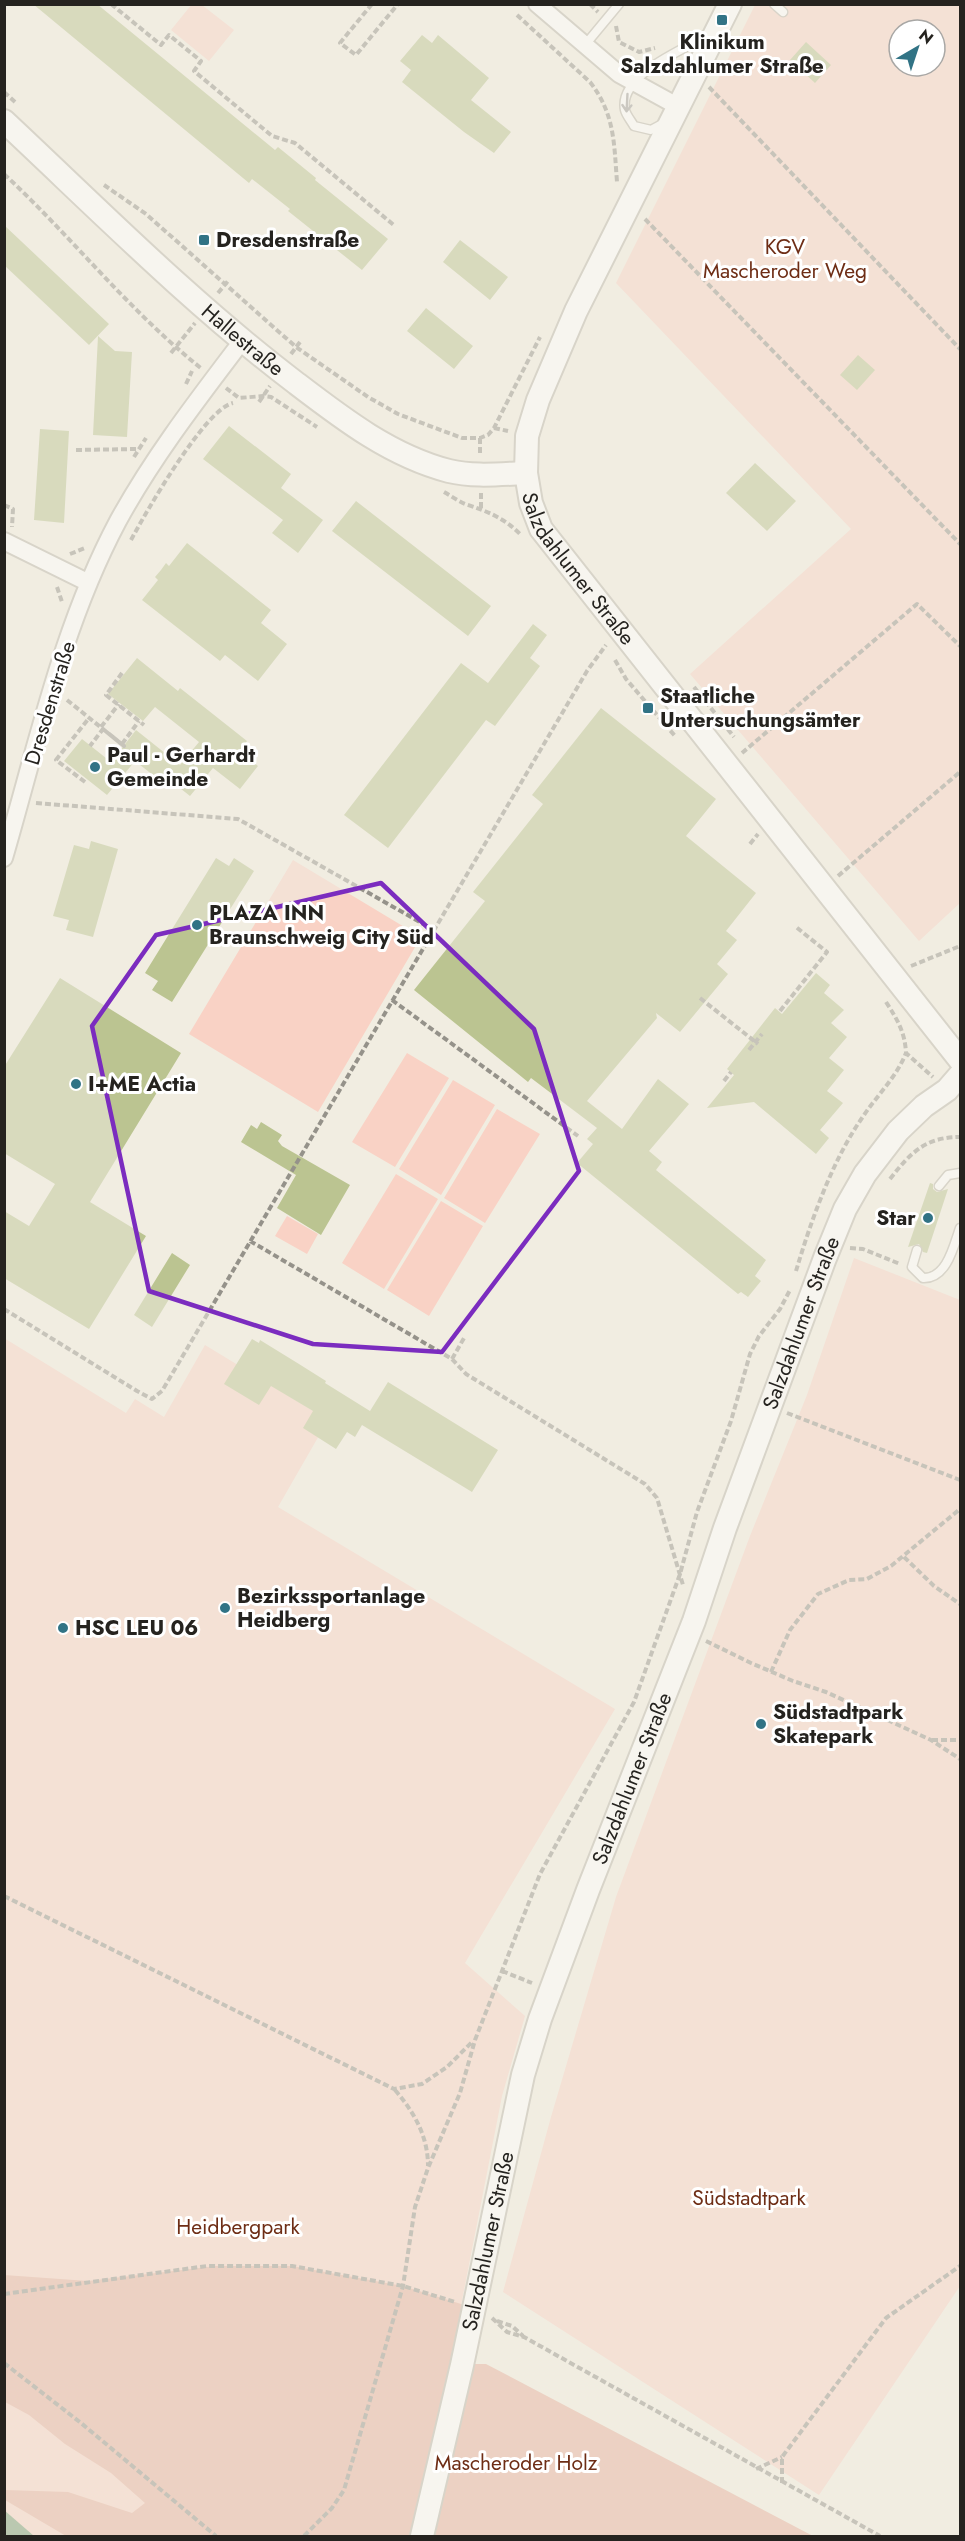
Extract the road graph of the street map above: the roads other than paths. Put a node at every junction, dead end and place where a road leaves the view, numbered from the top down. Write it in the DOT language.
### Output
graph roads {
  1 [pos="537,4"];
  2 [pos="619,4"];
  3 [pos="730,4"];
  4 [pos="774,4"];
  5 [pos="783,12"];
  6 [pos="717,30"];
  7 [pos="585,45"];
  8 [pos="633,82"];
  9 [pos="676,112"];
  10 [pos="13,114"];
  11 [pos="242,341"];
  12 [pos="526,473"];
  13 [pos="8,538"];
  14 [pos="89,583"];
  15 [pos="4,858"];
  16 [pos="960,1060"];
  17 [pos="960,1075"];
  18 [pos="960,1173"];
  19 [pos="939,1186"];
  20 [pos="960,1228"];
  21 [pos="917,1250"];
  22 [pos="422,2536"];
  1 -- 7 [label="street"];
  2 -- 7 [label="lane"];
  3 -- 6 [label="main road, Salzdahlumer Straße"];
  4 -- 5 [label="lane"];
  6 -- 8 [label="lane"];
  6 -- 9 [label="main road, Salzdahlumer Straße"];
  7 -- 8 [label="street"];
  8 -- 9 [label="street"];
  8 -- 9 [label="lane, one-way"];
  9 -- 12 [label="main road, Salzdahlumer Straße"];
  10 -- 11 [label="main road, Hallestraße"];
  11 -- 12 [label="main road, Hallestraße"];
  11 -- 14 [label="street, Dresdenstraße"];
  12 -- 16 [label="main road, Salzdahlumer Straße"];
  13 -- 14 [label="street"];
  14 -- 15 [label="street, Dresdenstraße"];
  17 -- 22 [label="main road, Salzdahlumer Straße"];
  18 -- 19 [label="lane"];
  20 -- 21 [label="lane"];
}
